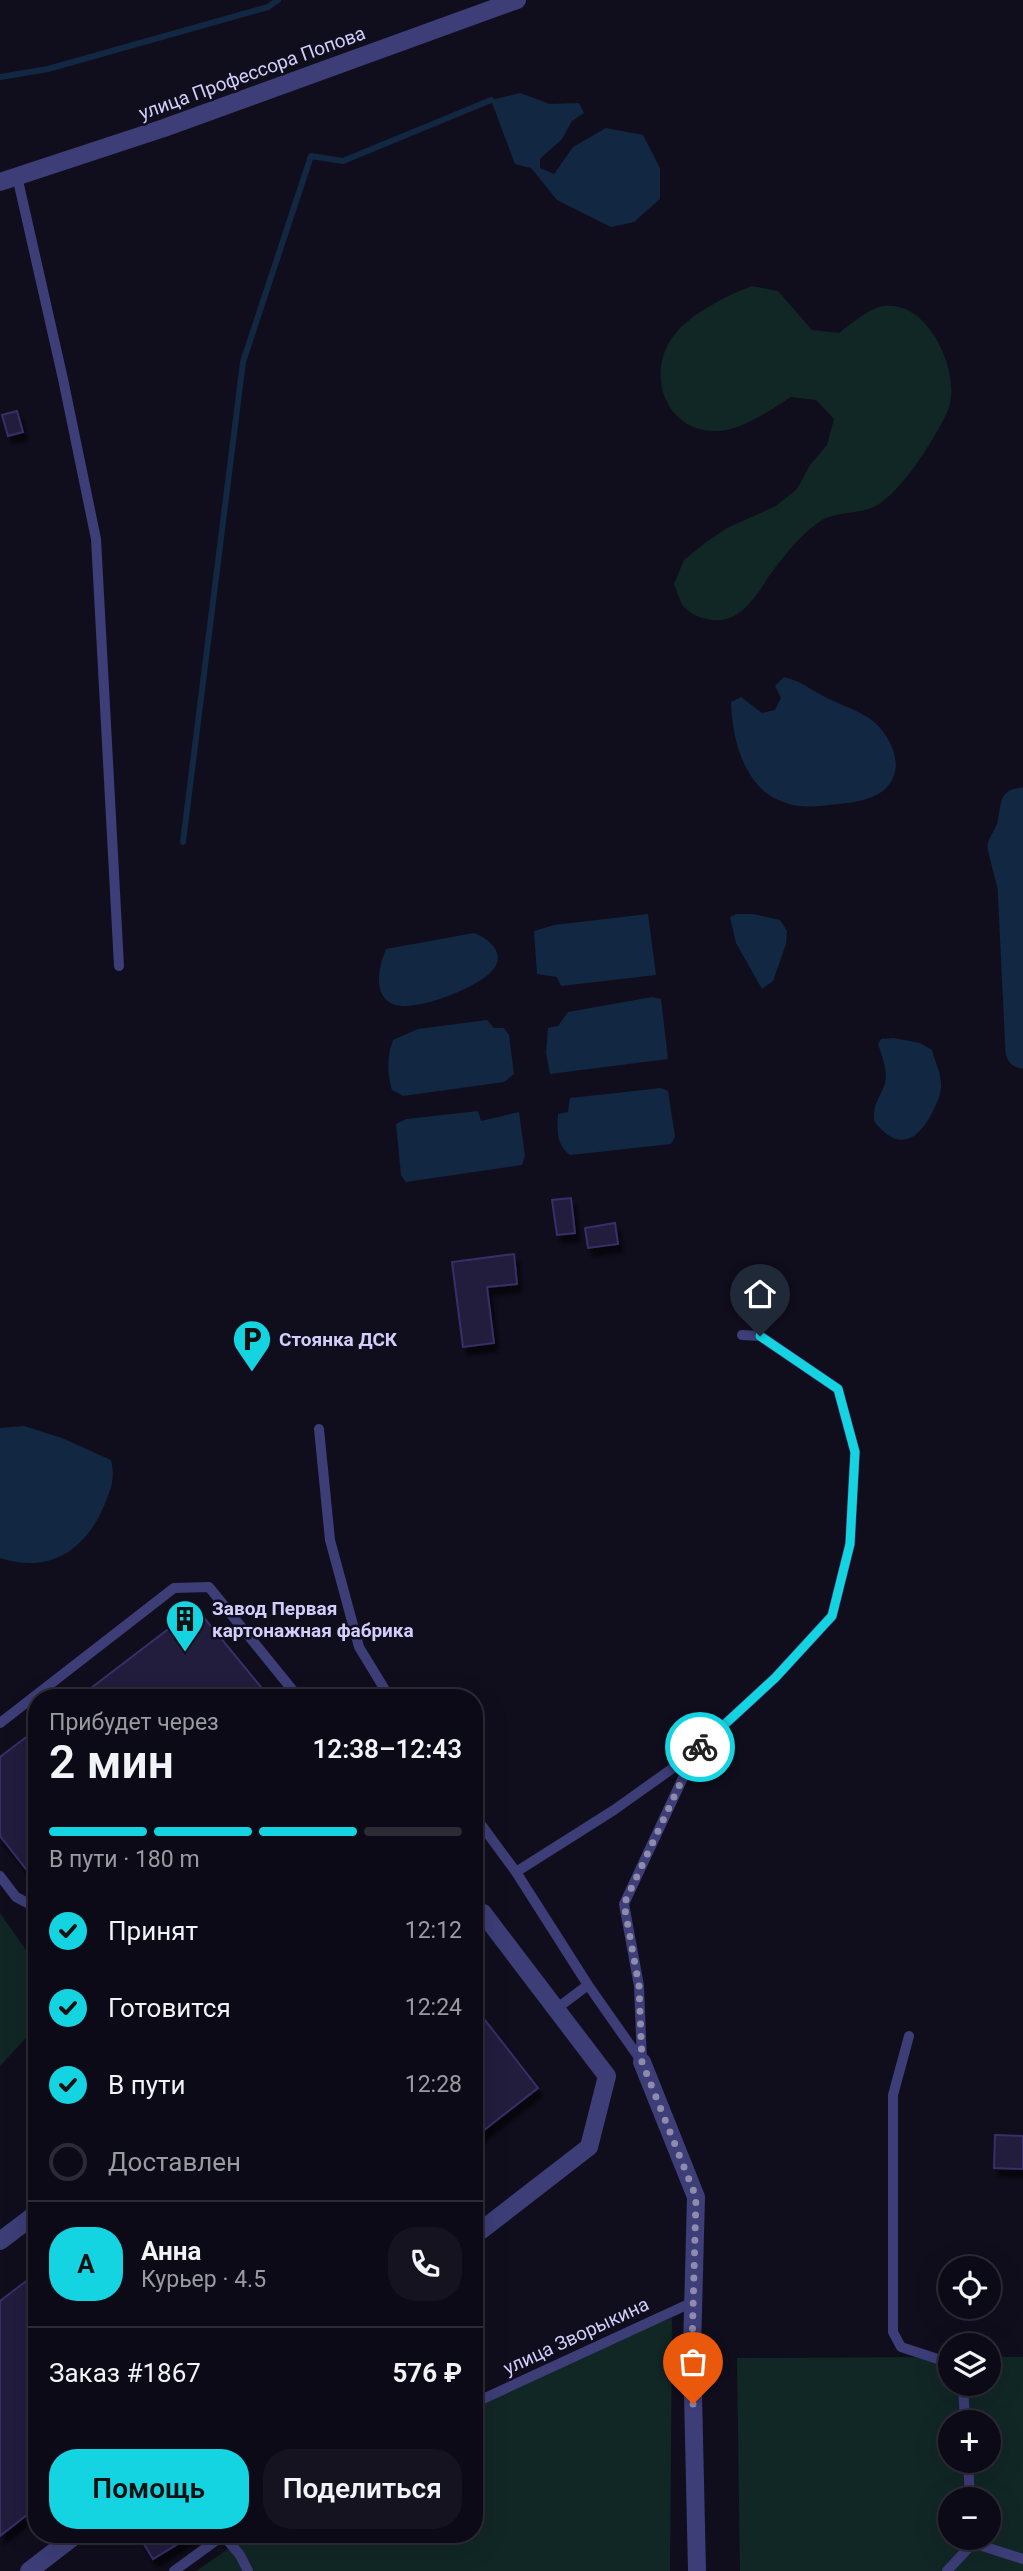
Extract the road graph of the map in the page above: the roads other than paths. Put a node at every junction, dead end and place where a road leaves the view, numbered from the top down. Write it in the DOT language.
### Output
graph roads {
  1 [pos="517,0"];
  2 [pos="9,179"];
  3 [pos="118,966"];
  4 [pos="742,1335"];
  5 [pos="319,1429"];
  6 [pos="44,1689"];
  7 [pos="292,1689"];
  8 [pos="385,1689"];
  9 [pos="28,1701"];
  10 [pos="0,1723"];
  11 [pos="695,1752"];
  12 [pos="483,1827"];
  13 [pos="516,1872"];
  14 [pos="0,1876"];
  15 [pos="28,1903"];
  16 [pos="483,1913"];
  17 [pos="587,1985"];
  18 [pos="556,2009"];
  19 [pos="909,2036"];
  20 [pos="642,2062"];
  21 [pos="28,2220"];
  22 [pos="483,2228"];
  23 [pos="0,2241"];
  24 [pos="693,2302"];
  25 [pos="938,2359"];
  26 [pos="483,2399"];
  27 [pos="65,2543"];
  28 [pos="213,2543"];
  29 [pos="230,2543"];
  30 [pos="964,2550"];
  31 [pos="999,2550"];
  32 [pos="1023,2559"];
  33 [pos="29,2571"];
  34 [pos="174,2571"];
  35 [pos="248,2571"];
  36 [pos="697,2571"];
  37 [pos="947,2571"];
  1 -- 2 [label="street, улица Профессора Попова"];
  2 -- 3 [label="lane"];
  4 -- 11 [label="lane"];
  5 -- 8 [label="lane"];
  6 -- 7 [label="lane"];
  9 -- 10 [label="lane"];
  11 -- 13 [label="lane"];
  11 -- 20 [label="lane"];
  12 -- 13 [label="lane"];
  13 -- 17 [label="lane"];
  14 -- 15 [label="lane"];
  16 -- 18 [label="street"];
  17 -- 18 [label="lane"];
  17 -- 20 [label="lane"];
  18 -- 22 [label="street"];
  19 -- 25 [label="lane"];
  20 -- 24 [label="street"];
  21 -- 23 [label="street"];
  24 -- 26 [label="lane, улица Зворыкина"];
  24 -- 36 [label="street"];
  27 -- 33 [label="street"];
  28 -- 34 [label="lane"];
  29 -- 35 [label="lane"];
  30 -- 37 [label="lane"];
  31 -- 32 [label="lane"];
}
